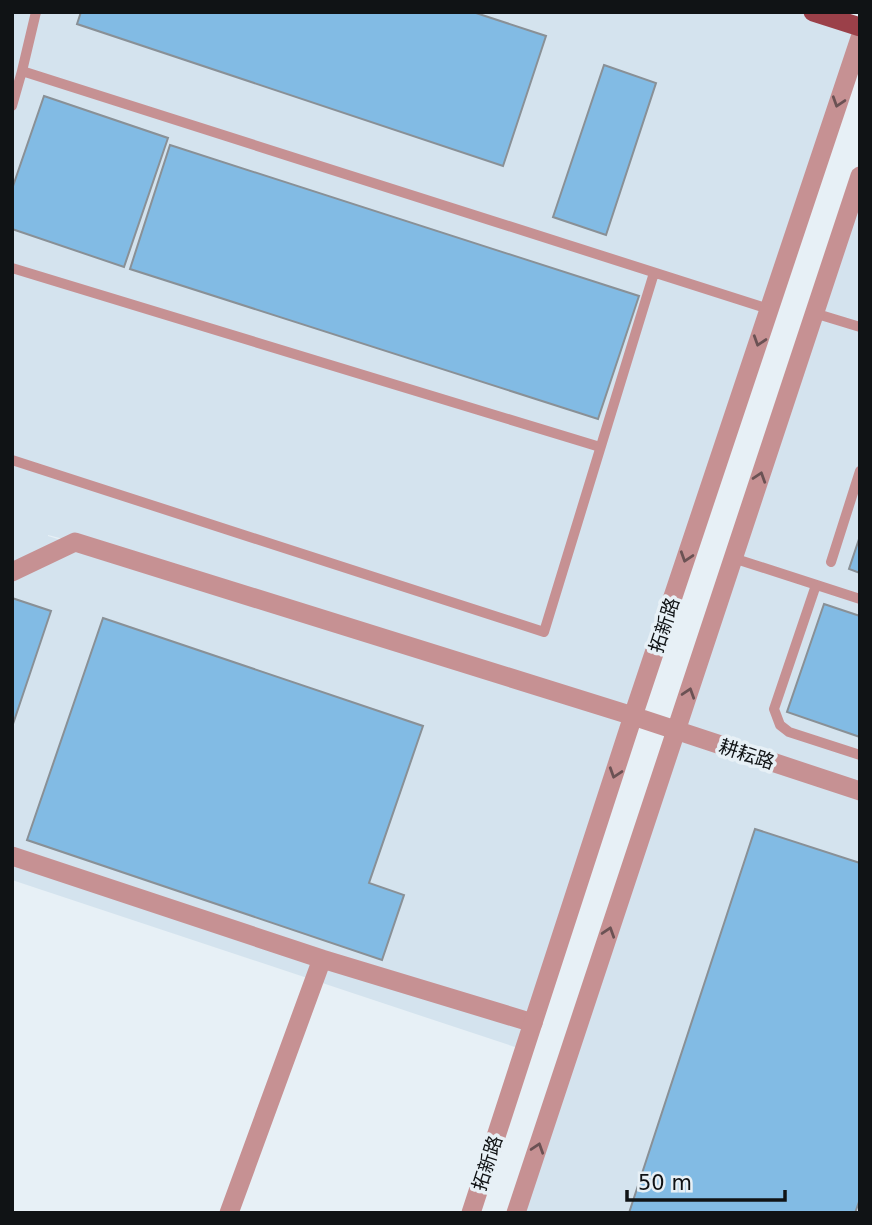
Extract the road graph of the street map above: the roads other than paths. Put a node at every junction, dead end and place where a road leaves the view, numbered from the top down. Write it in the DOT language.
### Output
graph roads {
  1 [pos="36,12"];
  2 [pos="813,12"];
  3 [pos="860,27"];
  4 [pos="860,37"];
  5 [pos="22,71"];
  6 [pos="12,106"];
  7 [pos="860,176"];
  8 [pos="12,268"];
  9 [pos="654,273"];
  10 [pos="769,309"];
  11 [pos="814,313"];
  12 [pos="860,327"];
  13 [pos="600,447"];
  14 [pos="12,460"];
  15 [pos="860,471"];
  16 [pos="733,558"];
  17 [pos="831,562"];
  18 [pos="12,572"];
  19 [pos="816,585"];
  20 [pos="860,599"];
  21 [pos="633,716"];
  22 [pos="676,730"];
  23 [pos="860,755"];
  24 [pos="860,792"];
  25 [pos="12,856"];
  26 [pos="322,959"];
  27 [pos="533,1023"];
  28 [pos="229,1213"];
  29 [pos="471,1213"];
  30 [pos="516,1213"];
  1 -- 5 [label="lane"];
  2 -- 3 [label="main road"];
  4 -- 10 [label="street, 拓新路, one-way"];
  5 -- 6 [label="lane"];
  5 -- 9 [label="lane"];
  7 -- 11 [label="street"];
  8 -- 13 [label="lane"];
  9 -- 10 [label="lane"];
  9 -- 13 [label="lane"];
  10 -- 21 [label="street, 拓新路, one-way"];
  11 -- 12 [label="lane"];
  16 -- 11 [label="street, one-way"];
  13 -- 14 [label="lane"];
  15 -- 17 [label="lane"];
  16 -- 19 [label="lane"];
  22 -- 16 [label="street, one-way"];
  18 -- 21 [label="street, 耕耘路"];
  19 -- 20 [label="lane"];
  19 -- 23 [label="lane"];
  21 -- 22 [label="street, 耕耘路"];
  21 -- 27 [label="street, 拓新路, one-way"];
  22 -- 24 [label="street, 耕耘路"];
  30 -- 22 [label="street, one-way"];
  25 -- 26 [label="street"];
  26 -- 27 [label="street"];
  26 -- 28 [label="street"];
  27 -- 29 [label="street, 拓新路"];
}
